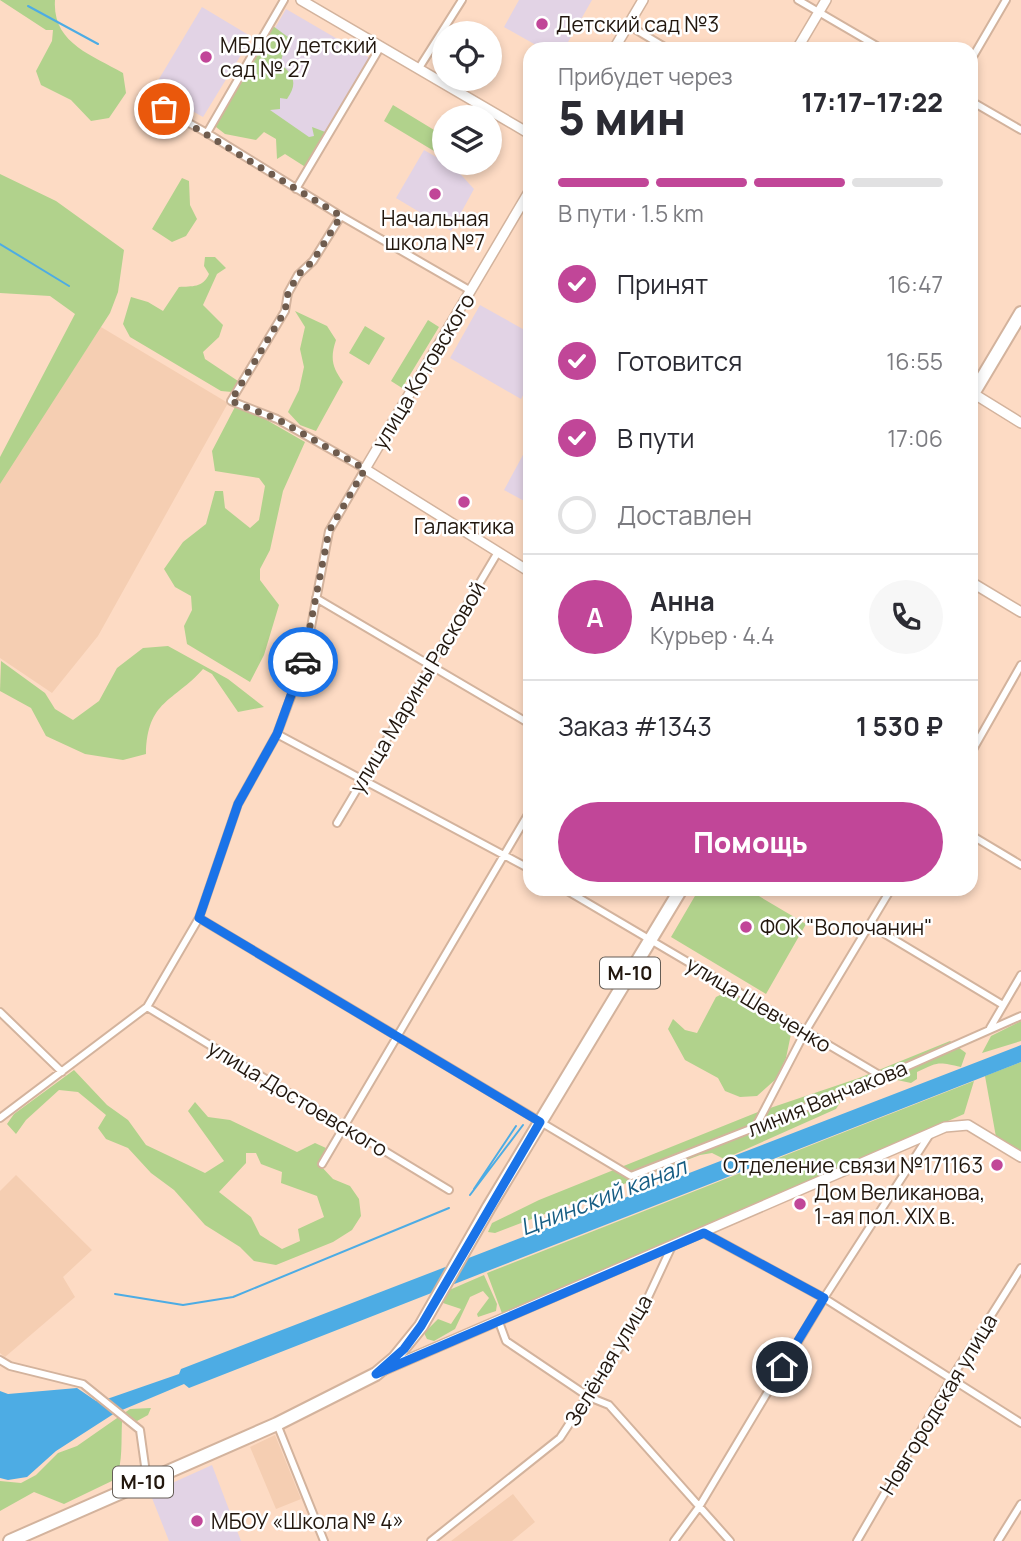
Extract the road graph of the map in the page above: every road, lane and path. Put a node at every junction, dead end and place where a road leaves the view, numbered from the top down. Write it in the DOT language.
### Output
graph roads {
  1 [pos="284,0"];
  2 [pos="301,0"];
  3 [pos="462,0"];
  4 [pos="643,0"];
  5 [pos="798,0"];
  6 [pos="826,0"];
  7 [pos="1006,0"];
  8 [pos="819,12"];
  9 [pos="628,25"];
  10 [pos="618,42"];
  11 [pos="656,42"];
  12 [pos="801,42"];
  13 [pos="870,42"];
  14 [pos="381,46"];
  15 [pos="978,48"];
  16 [pos="419,68"];
  17 [pos="142,97"];
  18 [pos="978,105"];
  19 [pos="523,130"];
  20 [pos="1021,131"];
  21 [pos="207,132"];
  22 [pos="296,189"];
  23 [pos="523,202"];
  24 [pos="341,216"];
  25 [pos="471,291"];
  26 [pos="1021,313"];
  27 [pos="978,384"];
  28 [pos="978,398"];
  29 [pos="1021,423"];
  30 [pos="365,469"];
  31 [pos="498,552"];
  32 [pos="523,568"];
  33 [pos="978,586"];
  34 [pos="316,598"];
  35 [pos="1021,612"];
  36 [pos="1021,665"];
  37 [pos="430,666"];
  38 [pos="523,720"];
  39 [pos="277,734"];
  40 [pos="978,741"];
  41 [pos="362,779"];
  42 [pos="523,822"];
  43 [pos="337,823"];
  44 [pos="978,839"];
  45 [pos="504,853"];
  46 [pos="523,865"];
  47 [pos="1021,865"];
  48 [pos="576,896"];
  49 [pos="677,896"];
  50 [pos="887,896"];
  51 [pos="199,918"];
  52 [pos="870,925"];
  53 [pos="651,940"];
  54 [pos="1021,975"];
  55 [pos="1003,1005"];
  56 [pos="147,1007"];
  57 [pos="0,1012"];
  58 [pos="1021,1016"];
  59 [pos="990,1028"];
  60 [pos="805,1032"];
  61 [pos="398,1038"];
  62 [pos="62,1072"];
  63 [pos="883,1077"];
  64 [pos="0,1118"];
  65 [pos="540,1122"];
  66 [pos="344,1126"];
  67 [pos="756,1126"];
  68 [pos="931,1132"];
  69 [pos="1021,1157"];
  70 [pos="322,1164"];
  71 [pos="449,1190"];
  72 [pos="704,1233"];
  73 [pos="672,1246"];
  74 [pos="1021,1268"];
  75 [pos="824,1298"];
  76 [pos="499,1322"];
  77 [pos="412,1340"];
  78 [pos="424,1353"];
  79 [pos="0,1360"];
  80 [pos="376,1374"];
  81 [pos="951,1380"];
  82 [pos="589,1397"];
  83 [pos="277,1423"];
  84 [pos="1021,1423"];
  85 [pos="147,1480"];
  86 [pos="1021,1504"];
  87 [pos="699,1507"];
  88 [pos="10,1541"];
  89 [pos="324,1541"];
  90 [pos="431,1541"];
  91 [pos="674,1541"];
  92 [pos="730,1541"];
  93 [pos="857,1541"];
  94 [pos="998,1541"];
  1 -- 21 [label="street"];
  2 -- 14 [label="street"];
  3 -- 16 [label="street"];
  4 -- 9 [label="street"];
  5 -- 8 [label="street"];
  6 -- 8 [label="street"];
  7 -- 15 [label="street"];
  8 -- 12 [label="street"];
  8 -- 13 [label="street"];
  9 -- 10 [label="street"];
  9 -- 11 [label="street"];
  14 -- 16 [label="street"];
  14 -- 22 [label="street"];
  16 -- 19 [label="street"];
  17 -- 21 [label="street"];
  18 -- 20 [label="street"];
  21 -- 22 [label="street"];
  22 -- 24 [label="street"];
  23 -- 25 [label="street, улица Котовского"];
  24 -- 25 [label="street"];
  24 -- 30 [label="street"];
  25 -- 30 [label="street, улица Котовского"];
  26 -- 27 [label="highway"];
  28 -- 29 [label="street"];
  30 -- 31 [label="street"];
  30 -- 34 [label="street, улица Котовского"];
  31 -- 32 [label="street"];
  31 -- 37 [label="street, улица Марины Расковой"];
  33 -- 35 [label="street"];
  34 -- 37 [label="street"];
  34 -- 39 [label="street, улица Котовского"];
  36 -- 40 [label="street"];
  37 -- 38 [label="street"];
  37 -- 41 [label="street, улица Марины Расковой"];
  39 -- 41 [label="street"];
  39 -- 51 [label="street, улица Котовского"];
  41 -- 43 [label="street, улица Марины Расковой"];
  41 -- 45 [label="street"];
  42 -- 45 [label="street"];
  44 -- 47 [label="street"];
  45 -- 46 [label="street"];
  45 -- 61 [label="street"];
  48 -- 53 [label="street, улица Шевченко"];
  49 -- 53 [label="highway, М-10"];
  50 -- 52 [label="street"];
  51 -- 56 [label="street, улица Котовского"];
  51 -- 61 [label="street"];
  52 -- 55 [label="street"];
  52 -- 60 [label="street"];
  53 -- 60 [label="street, улица Шевченко"];
  53 -- 65 [label="highway, М-10"];
  54 -- 55 [label="street"];
  55 -- 59 [label="street"];
  56 -- 62 [label="street, улица Котовского"];
  56 -- 66 [label="street, улица Достоевского"];
  57 -- 62 [label="street"];
  58 -- 59 [label="street, линия Ванчакова"];
  59 -- 63 [label="street, линия Ванчакова"];
  60 -- 63 [label="street, улица Шевченко"];
  60 -- 67 [label="street"];
  61 -- 65 [label="street"];
  61 -- 66 [label="street"];
  62 -- 64 [label="street, улица Котовского"];
  63 -- 67 [label="street, линия Ванчакова"];
  65 -- 67 [label="street, линия Ванчакова"];
  65 -- 77 [label="highway, М-10"];
  66 -- 70 [label="street"];
  66 -- 71 [label="street, улица Достоевского"];
  68 -- 69 [label="street"];
  68 -- 72 [label="street"];
  68 -- 75 [label="street"];
  72 -- 73 [label="street"];
  72 -- 75 [label="street"];
  73 -- 76 [label="street"];
  73 -- 82 [label="street, Зелёная улица"];
  74 -- 81 [label="street, Новгородская улица"];
  75 -- 81 [label="street"];
  75 -- 87 [label="street"];
  76 -- 78 [label="street"];
  76 -- 82 [label="street"];
  77 -- 78 [label="street"];
  77 -- 80 [label="highway, М-10"];
  78 -- 80 [label="street"];
  79 -- 85 [label="street"];
  80 -- 83 [label="highway, М-10"];
  81 -- 84 [label="street"];
  81 -- 93 [label="street, Новгородская улица"];
  82 -- 87 [label="street"];
  82 -- 90 [label="street, Зелёная улица"];
  83 -- 85 [label="highway, М-10"];
  83 -- 89 [label="street"];
  85 -- 88 [label="highway, М-10"];
  86 -- 94 [label="street"];
  87 -- 91 [label="street"];
  87 -- 92 [label="street"];
}
